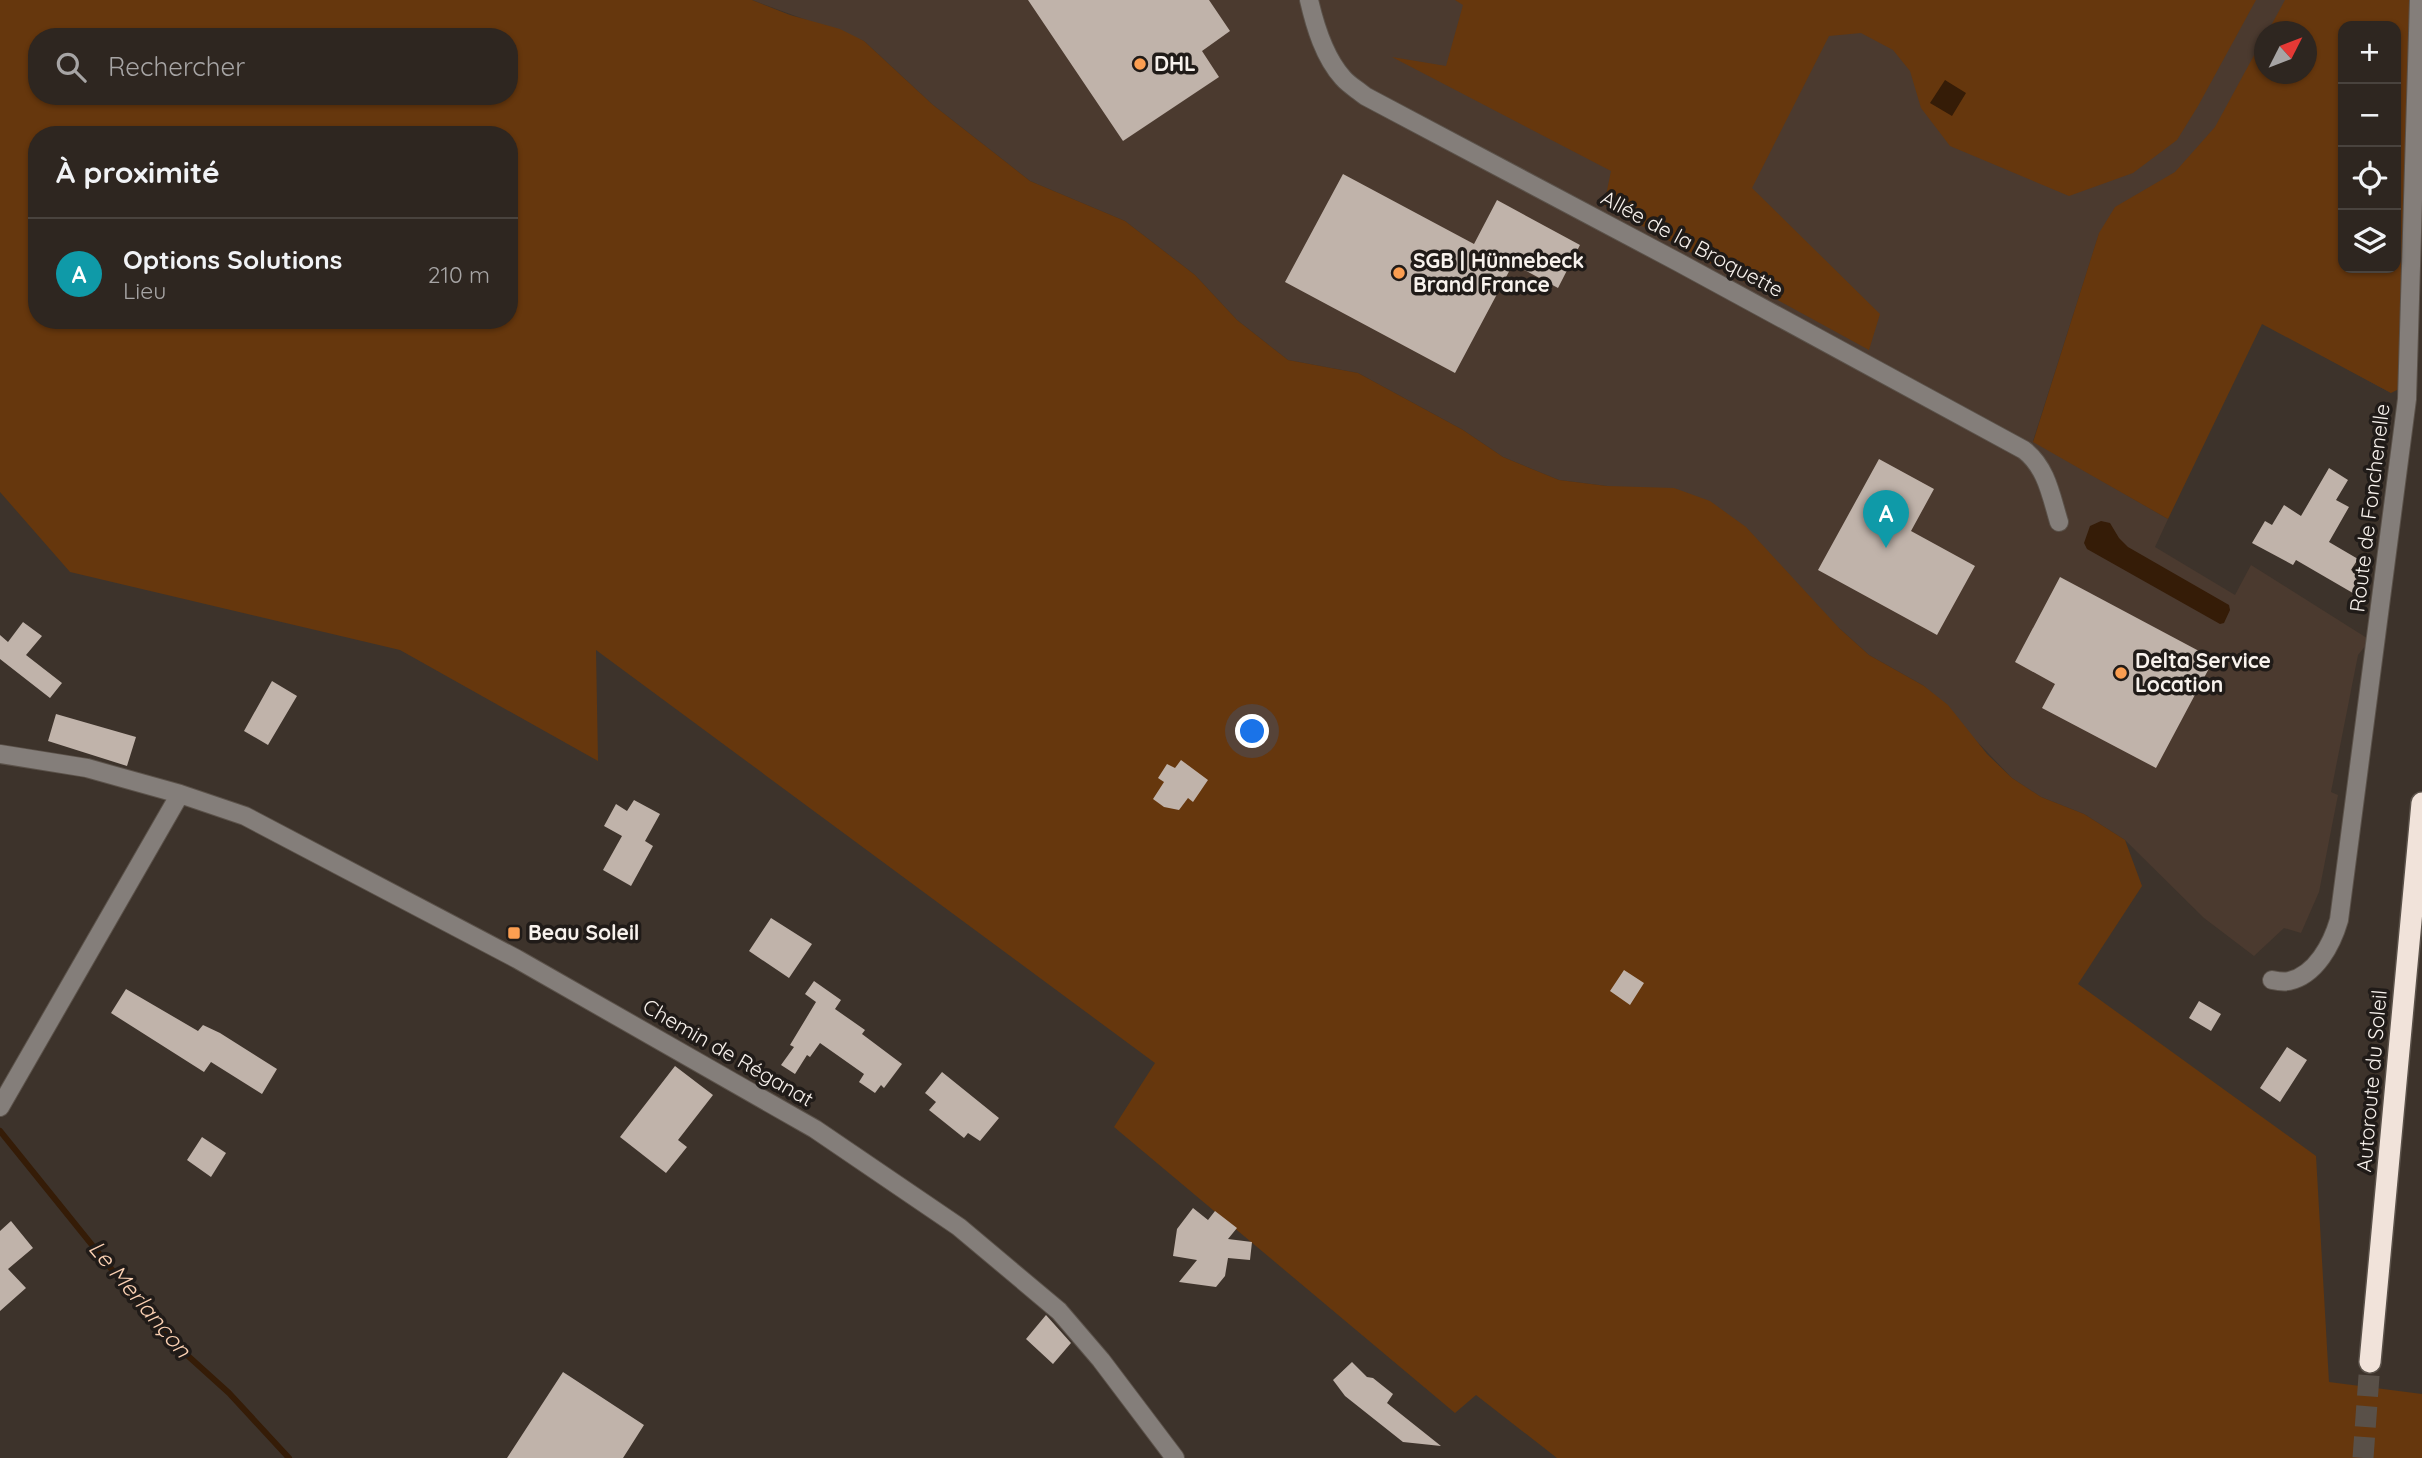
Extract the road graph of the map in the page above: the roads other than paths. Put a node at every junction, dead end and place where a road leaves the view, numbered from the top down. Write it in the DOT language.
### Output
graph roads {
  1 [pos="1308,0"];
  2 [pos="2419,0"];
  3 [pos="2060,522"];
  4 [pos="0,754"];
  5 [pos="180,794"];
  6 [pos="2422,803"];
  7 [pos="2272,980"];
  8 [pos="0,1107"];
  9 [pos="2370,1362"];
  10 [pos="1175,1458"];
  1 -- 3 [label="street, Allée de la Broquette"];
  2 -- 7 [label="street, Route de Fonchenelle"];
  4 -- 5 [label="street, Chemin de Réganat"];
  5 -- 8 [label="street"];
  5 -- 10 [label="street, Chemin de Réganat"];
  6 -- 9 [label="highway, Autoroute du Soleil"];
}
